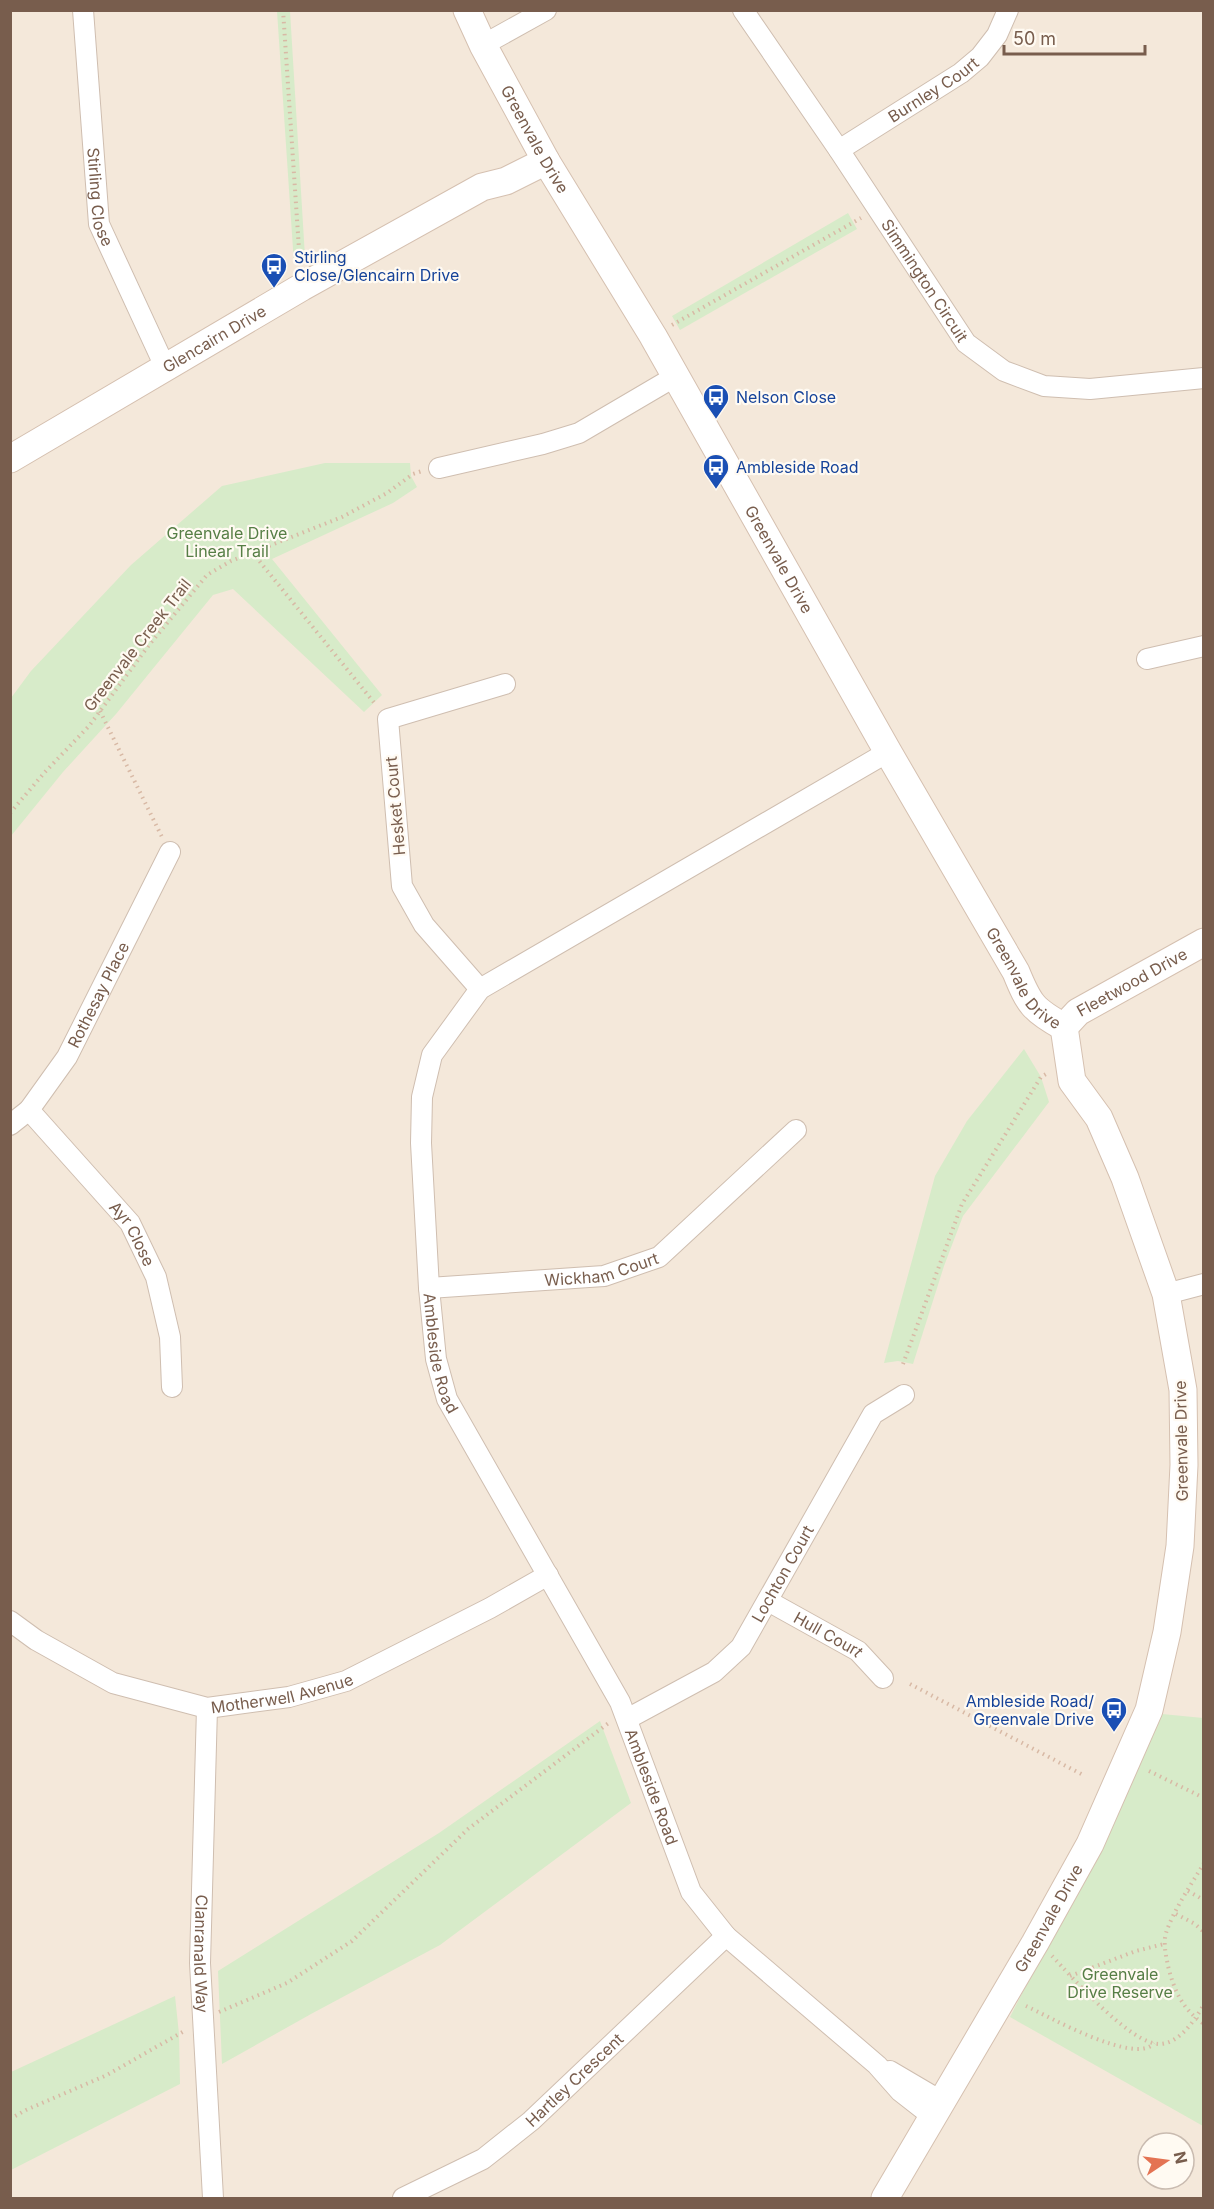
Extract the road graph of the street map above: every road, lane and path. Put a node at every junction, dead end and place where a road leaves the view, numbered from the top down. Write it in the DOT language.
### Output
graph roads {
  1 [pos="83,10"];
  2 [pos="283,10"];
  3 [pos="467,10"];
  4 [pos="546,10"];
  5 [pos="743,10"];
  6 [pos="1008,10"];
  7 [pos="483,45"];
  8 [pos="839,150"];
  9 [pos="542,152"];
  10 [pos="878,209"];
  11 [pos="302,287"];
  12 [pos="653,336"];
  13 [pos="166,369"];
  14 [pos="676,376"];
  15 [pos="1203,378"];
  16 [pos="10,459"];
  17 [pos="439,468"];
  18 [pos="252,552"];
  19 [pos="1203,646"];
  20 [pos="1147,659"];
  21 [pos="505,684"];
  22 [pos="100,711"];
  23 [pos="388,719"];
  24 [pos="888,752"];
  25 [pos="10,813"];
  26 [pos="170,852"];
  27 [pos="1203,942"];
  28 [pos="480,989"];
  29 [pos="1064,1027"];
  30 [pos="1054,1069"];
  31 [pos="29,1110"];
  32 [pos="10,1125"];
  33 [pos="796,1130"];
  34 [pos="1203,1284"];
  35 [pos="429,1288"];
  36 [pos="1167,1294"];
  37 [pos="903,1364"];
  38 [pos="172,1387"];
  39 [pos="904,1395"];
  40 [pos="548,1575"];
  41 [pos="768,1602"];
  42 [pos="10,1621"];
  43 [pos="883,1678"];
  44 [pos="910,1684"];
  45 [pos="207,1708"];
  46 [pos="620,1719"];
  47 [pos="1149,1770"];
  48 [pos="1085,1776"];
  49 [pos="1203,1797"];
  50 [pos="1203,1863"];
  51 [pos="1188,1891"];
  52 [pos="1203,1900"];
  53 [pos="1176,1914"];
  54 [pos="1203,1931"];
  55 [pos="726,1936"];
  56 [pos="1035,1943"];
  57 [pos="1164,1944"];
  58 [pos="1070,1976"];
  59 [pos="1203,2004"];
  60 [pos="1026,2006"];
  61 [pos="1195,2018"];
  62 [pos="203,2019"];
  63 [pos="1203,2024"];
  64 [pos="1154,2043"];
  65 [pos="936,2109"];
  66 [pos="10,2119"];
  67 [pos="213,2199"];
  68 [pos="403,2199"];
  69 [pos="885,2199"];
  1 -- 13 [label="street, Stirling Close"];
  2 -- 11 [label="path"];
  3 -- 7 [label="street, Greenvale Drive"];
  4 -- 7 [label="street"];
  5 -- 8 [label="street, Simmington Circuit"];
  6 -- 8 [label="street, Burnley Court"];
  7 -- 9 [label="street, Greenvale Drive"];
  8 -- 10 [label="street, Simmington Circuit"];
  9 -- 11 [label="street, Glencairn Drive"];
  9 -- 12 [label="street, Greenvale Drive"];
  10 -- 12 [label="path"];
  10 -- 15 [label="street, Simmington Circuit"];
  11 -- 13 [label="street, Glencairn Drive"];
  12 -- 14 [label="street, Greenvale Drive"];
  13 -- 16 [label="street, Glencairn Drive"];
  14 -- 17 [label="street"];
  14 -- 24 [label="street, Greenvale Drive"];
  17 -- 18 [label="path, Greenvale Creek Trail"];
  18 -- 22 [label="path, Greenvale Creek Trail"];
  18 -- 23 [label="path"];
  19 -- 20 [label="street"];
  21 -- 23 [label="street"];
  22 -- 25 [label="path, Greenvale Creek Trail"];
  22 -- 26 [label="path"];
  23 -- 28 [label="street, Hesket Court"];
  24 -- 28 [label="street, Ambleside Road"];
  24 -- 29 [label="street, Greenvale Drive"];
  26 -- 31 [label="street, Rothesay Place"];
  27 -- 29 [label="street, Fleetwood Drive"];
  28 -- 35 [label="street, Ambleside Road"];
  29 -- 36 [label="street, Greenvale Drive"];
  30 -- 37 [label="path"];
  31 -- 32 [label="street, Rothesay Place"];
  31 -- 38 [label="street, Ayr Close"];
  33 -- 35 [label="street, Wickham Court"];
  34 -- 36 [label="street"];
  35 -- 40 [label="street, Ambleside Road"];
  36 -- 56 [label="street, Greenvale Drive"];
  39 -- 41 [label="street, Lochton Court"];
  40 -- 45 [label="street, Motherwell Avenue"];
  40 -- 46 [label="street, Ambleside Road"];
  41 -- 43 [label="street, Hull Court"];
  41 -- 46 [label="street, Lochton Court"];
  42 -- 45 [label="street, Motherwell Avenue"];
  44 -- 48 [label="path"];
  45 -- 62 [label="street, Clanranald Way"];
  46 -- 55 [label="street, Ambleside Road"];
  46 -- 62 [label="path"];
  47 -- 49 [label="path"];
  50 -- 51 [label="path"];
  51 -- 52 [label="path"];
  51 -- 53 [label="path"];
  53 -- 54 [label="path"];
  53 -- 57 [label="path"];
  55 -- 65 [label="street, Ambleside Road"];
  55 -- 68 [label="street, Hartley Crescent"];
  56 -- 58 [label="path"];
  56 -- 65 [label="street, Greenvale Drive"];
  57 -- 58 [label="path"];
  57 -- 61 [label="path"];
  58 -- 64 [label="path"];
  59 -- 61 [label="path"];
  60 -- 64 [label="path"];
  61 -- 63 [label="path"];
  61 -- 64 [label="path"];
  62 -- 66 [label="path"];
  62 -- 67 [label="street, Clanranald Way"];
  65 -- 69 [label="street, Greenvale Drive"];
}
